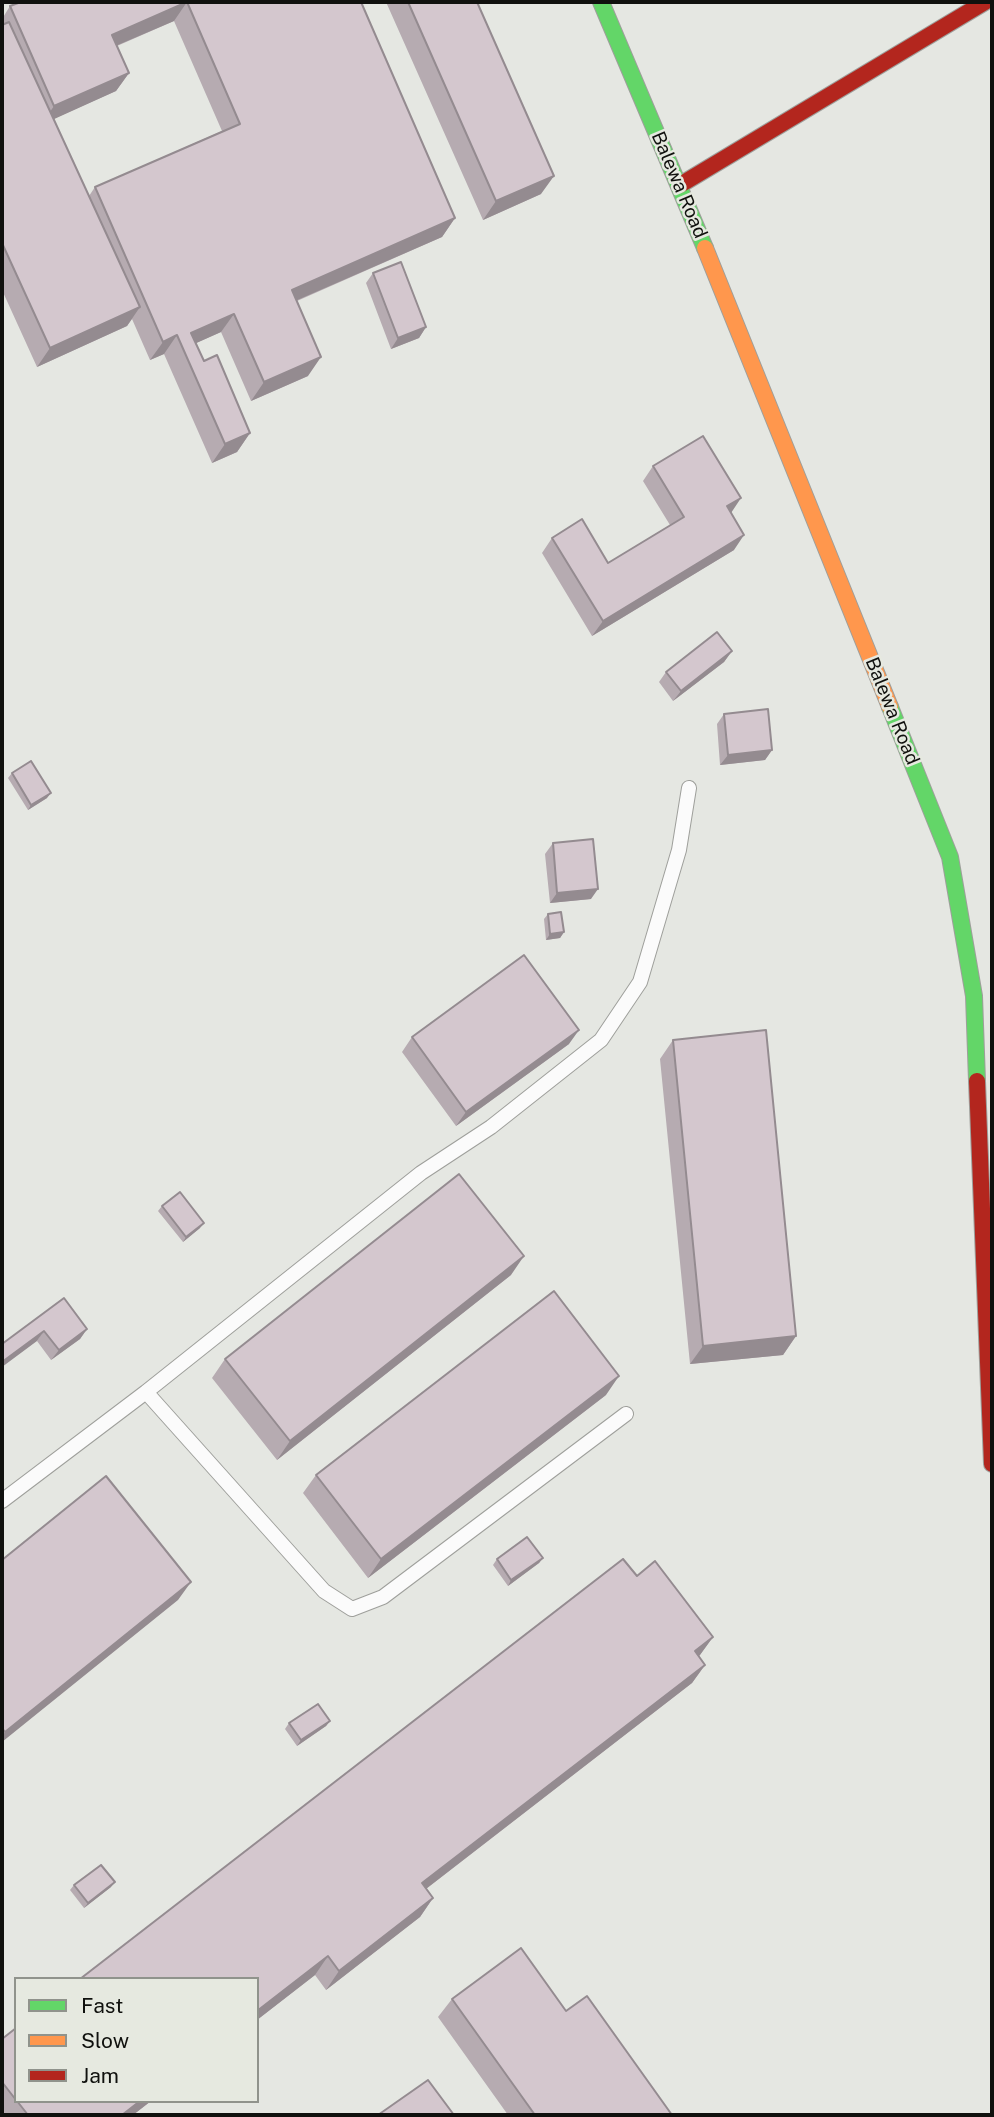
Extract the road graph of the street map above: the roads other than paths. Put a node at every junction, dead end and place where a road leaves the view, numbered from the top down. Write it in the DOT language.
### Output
graph roads {
  1 [pos="601,2"];
  2 [pos="985,2"];
  3 [pos="680,185"];
  4 [pos="689,788"];
  5 [pos="146,1392"];
  6 [pos="626,1413"];
  7 [pos="992,1464"];
  8 [pos="2,1501"];
  1 -- 3 [label="street, Balewa Road"];
  2 -- 3 [label="street"];
  3 -- 7 [label="street, Balewa Road"];
  4 -- 5 [label="lane"];
  5 -- 6 [label="lane"];
  5 -- 8 [label="lane"];
}
